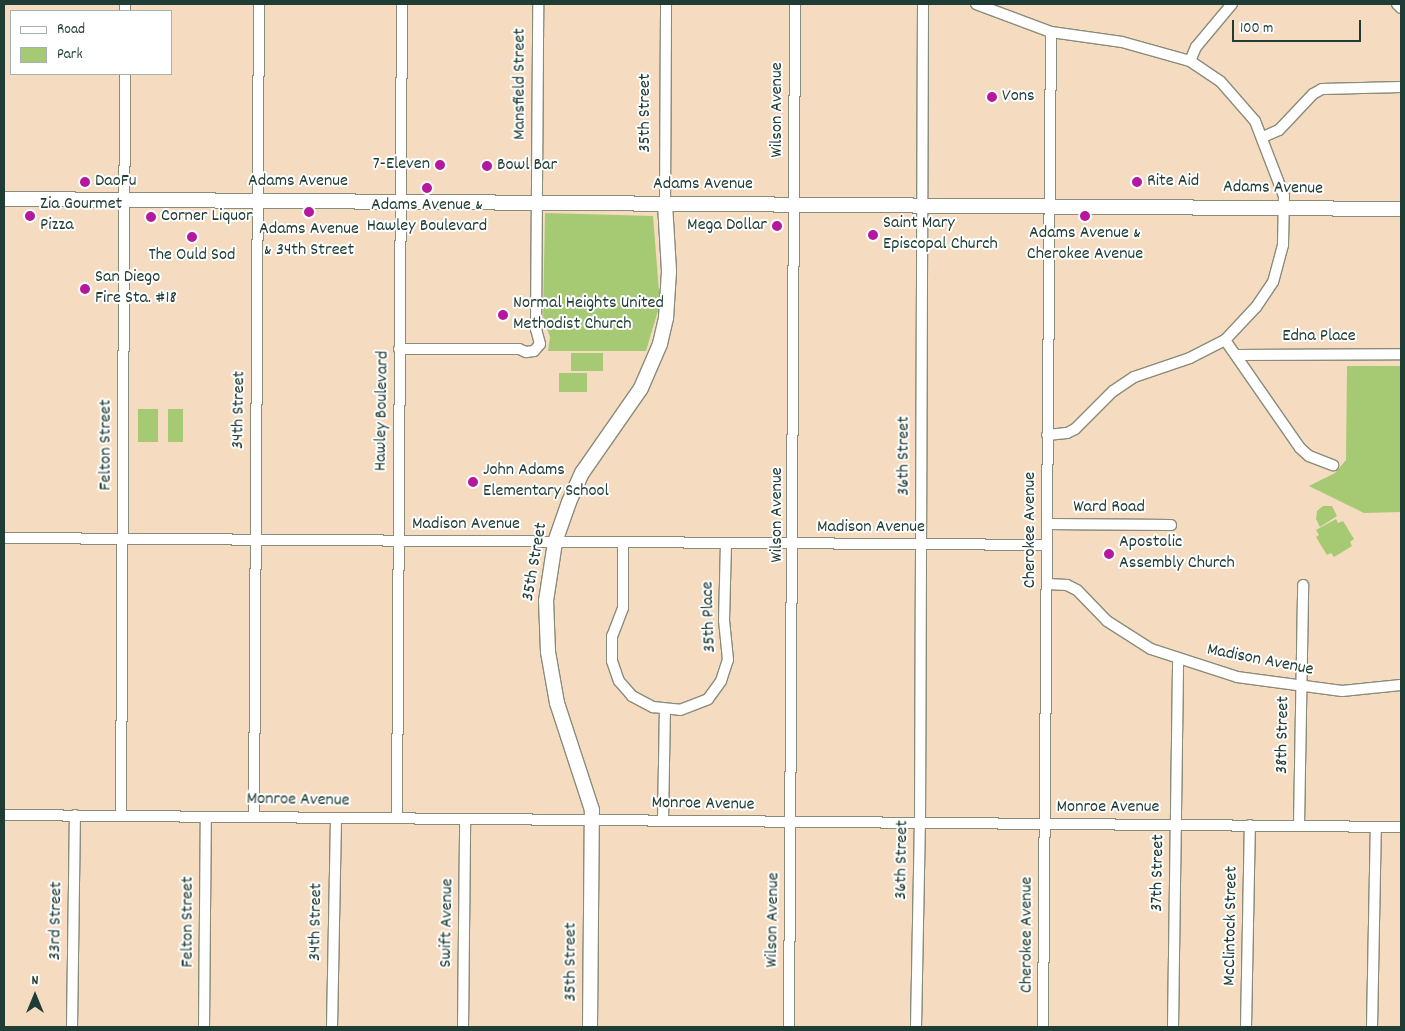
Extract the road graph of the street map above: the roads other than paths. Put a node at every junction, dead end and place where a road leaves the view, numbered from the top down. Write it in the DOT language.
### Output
graph roads {
  1 [pos="259,4"];
  2 [pos="402,4"];
  3 [pos="538,4"];
  4 [pos="666,4"];
  5 [pos="795,4"];
  6 [pos="923,4"];
  7 [pos="976,4"];
  8 [pos="1232,4"];
  9 [pos="1397,4"];
  10 [pos="1401,8"];
  11 [pos="1051,32"];
  12 [pos="1190,61"];
  13 [pos="125,75"];
  14 [pos="1401,87"];
  15 [pos="1263,137"];
  16 [pos="4,199"];
  17 [pos="124,200"];
  18 [pos="258,201"];
  19 [pos="400,201"];
  20 [pos="537,202"];
  21 [pos="665,203"];
  22 [pos="794,204"];
  23 [pos="921,205"];
  24 [pos="1051,206"];
  25 [pos="1286,208"];
  26 [pos="1401,209"];
  27 [pos="1225,340"];
  28 [pos="400,349"];
  29 [pos="1401,354"];
  30 [pos="1236,355"];
  31 [pos="1047,435"];
  32 [pos="1334,465"];
  33 [pos="1047,524"];
  34 [pos="1171,525"];
  35 [pos="4,538"];
  36 [pos="123,538"];
  37 [pos="254,539"];
  38 [pos="397,540"];
  39 [pos="555,542"];
  40 [pos="623,542"];
  41 [pos="726,543"];
  42 [pos="794,543"];
  43 [pos="922,544"];
  44 [pos="1047,545"];
  45 [pos="1047,584"];
  46 [pos="1303,585"];
  47 [pos="1178,660"];
  48 [pos="1401,685"];
  49 [pos="1301,686"];
  50 [pos="664,709"];
  51 [pos="4,815"];
  52 [pos="75,815"];
  53 [pos="121,816"];
  54 [pos="206,816"];
  55 [pos="254,817"];
  56 [pos="336,818"];
  57 [pos="397,818"];
  58 [pos="465,819"];
  59 [pos="592,819"];
  60 [pos="663,821"];
  61 [pos="792,822"];
  62 [pos="920,823"];
  63 [pos="1045,824"];
  64 [pos="1176,824"];
  65 [pos="1250,825"];
  66 [pos="1299,825"];
  67 [pos="1376,827"];
  68 [pos="1401,827"];
  69 [pos="72,1027"];
  70 [pos="204,1027"];
  71 [pos="332,1027"];
  72 [pos="463,1027"];
  73 [pos="590,1027"];
  74 [pos="789,1027"];
  75 [pos="916,1027"];
  76 [pos="1043,1027"];
  77 [pos="1173,1027"];
  78 [pos="1246,1027"];
  79 [pos="1372,1027"];
  1 -- 18 [label="street, 34th Street"];
  2 -- 19 [label="street, Hawley Boulevard"];
  3 -- 20 [label="street, Mansfield Street"];
  4 -- 21 [label="street, 35th Street"];
  5 -- 22 [label="street, Wilson Avenue"];
  6 -- 23 [label="street, 36th Street"];
  7 -- 11 [label="street"];
  8 -- 12 [label="street"];
  9 -- 10 [label="street"];
  11 -- 12 [label="street"];
  11 -- 24 [label="street, Cherokee Avenue"];
  12 -- 15 [label="street"];
  13 -- 17 [label="street, Felton Street"];
  14 -- 15 [label="street"];
  15 -- 25 [label="street"];
  16 -- 17 [label="main road, Adams Avenue"];
  17 -- 18 [label="main road, Adams Avenue"];
  17 -- 36 [label="street, Felton Street"];
  18 -- 19 [label="main road, Adams Avenue"];
  18 -- 37 [label="street, 34th Street"];
  19 -- 20 [label="main road, Adams Avenue"];
  19 -- 28 [label="street, Hawley Boulevard"];
  20 -- 21 [label="main road, Adams Avenue"];
  20 -- 28 [label="street, Mansfield Street"];
  21 -- 22 [label="main road, Adams Avenue"];
  21 -- 39 [label="main road, 35th Street"];
  22 -- 23 [label="main road, Adams Avenue"];
  22 -- 42 [label="street, Wilson Avenue"];
  23 -- 24 [label="main road, Adams Avenue"];
  23 -- 43 [label="street, 36th Street"];
  24 -- 25 [label="main road, Adams Avenue"];
  24 -- 31 [label="street, Cherokee Avenue"];
  25 -- 26 [label="main road, Adams Avenue"];
  25 -- 27 [label="street"];
  27 -- 30 [label="street"];
  27 -- 31 [label="street"];
  28 -- 38 [label="street, Hawley Boulevard"];
  29 -- 30 [label="street, Edna Place"];
  30 -- 32 [label="street"];
  31 -- 33 [label="street, Cherokee Avenue"];
  33 -- 34 [label="street, Ward Road"];
  33 -- 44 [label="street, Cherokee Avenue"];
  35 -- 36 [label="street, Madison Avenue"];
  36 -- 37 [label="street, Madison Avenue"];
  36 -- 53 [label="street, Felton Street"];
  37 -- 38 [label="street, Madison Avenue"];
  37 -- 55 [label="street, 34th Street"];
  38 -- 39 [label="street, Madison Avenue"];
  38 -- 57 [label="street, Hawley Boulevard"];
  39 -- 40 [label="street, Madison Avenue"];
  39 -- 59 [label="main road, 35th Street"];
  40 -- 41 [label="street, Madison Avenue"];
  40 -- 50 [label="street, 35th Place"];
  41 -- 42 [label="street, Madison Avenue"];
  41 -- 50 [label="street, 35th Place"];
  42 -- 43 [label="street, Madison Avenue"];
  42 -- 61 [label="street, Wilson Avenue"];
  43 -- 44 [label="street, Madison Avenue"];
  43 -- 62 [label="street, 36th Street"];
  44 -- 45 [label="street, Cherokee Avenue"];
  45 -- 47 [label="street, Madison Avenue"];
  45 -- 63 [label="street, Cherokee Avenue"];
  46 -- 49 [label="street, 38th Street"];
  47 -- 49 [label="street, Madison Avenue"];
  47 -- 64 [label="street, 37th Street"];
  48 -- 49 [label="street, Madison Avenue"];
  49 -- 66 [label="street, 38th Street"];
  50 -- 60 [label="street"];
  51 -- 52 [label="street, Monroe Avenue"];
  52 -- 53 [label="street, Monroe Avenue"];
  52 -- 69 [label="street, 33rd Street"];
  53 -- 54 [label="street, Monroe Avenue"];
  54 -- 55 [label="street, Monroe Avenue"];
  54 -- 70 [label="street, Felton Street"];
  55 -- 56 [label="street, Monroe Avenue"];
  56 -- 57 [label="street, Monroe Avenue"];
  56 -- 71 [label="street, 34th Street"];
  57 -- 58 [label="street, Monroe Avenue"];
  58 -- 59 [label="street, Monroe Avenue"];
  58 -- 72 [label="street, Swift Avenue"];
  59 -- 60 [label="street, Monroe Avenue"];
  59 -- 73 [label="main road, 35th Street"];
  60 -- 61 [label="street, Monroe Avenue"];
  61 -- 62 [label="street, Monroe Avenue"];
  61 -- 74 [label="street, Wilson Avenue"];
  62 -- 63 [label="street, Monroe Avenue"];
  62 -- 75 [label="street, 36th Street"];
  63 -- 64 [label="street, Monroe Avenue"];
  63 -- 76 [label="street, Cherokee Avenue"];
  64 -- 65 [label="street, Monroe Avenue"];
  64 -- 77 [label="street, 37th Street"];
  65 -- 66 [label="street, Monroe Avenue"];
  65 -- 78 [label="street, McClintock Street"];
  66 -- 67 [label="street, Monroe Avenue"];
  67 -- 68 [label="street, Monroe Avenue"];
  67 -- 79 [label="street"];
}
